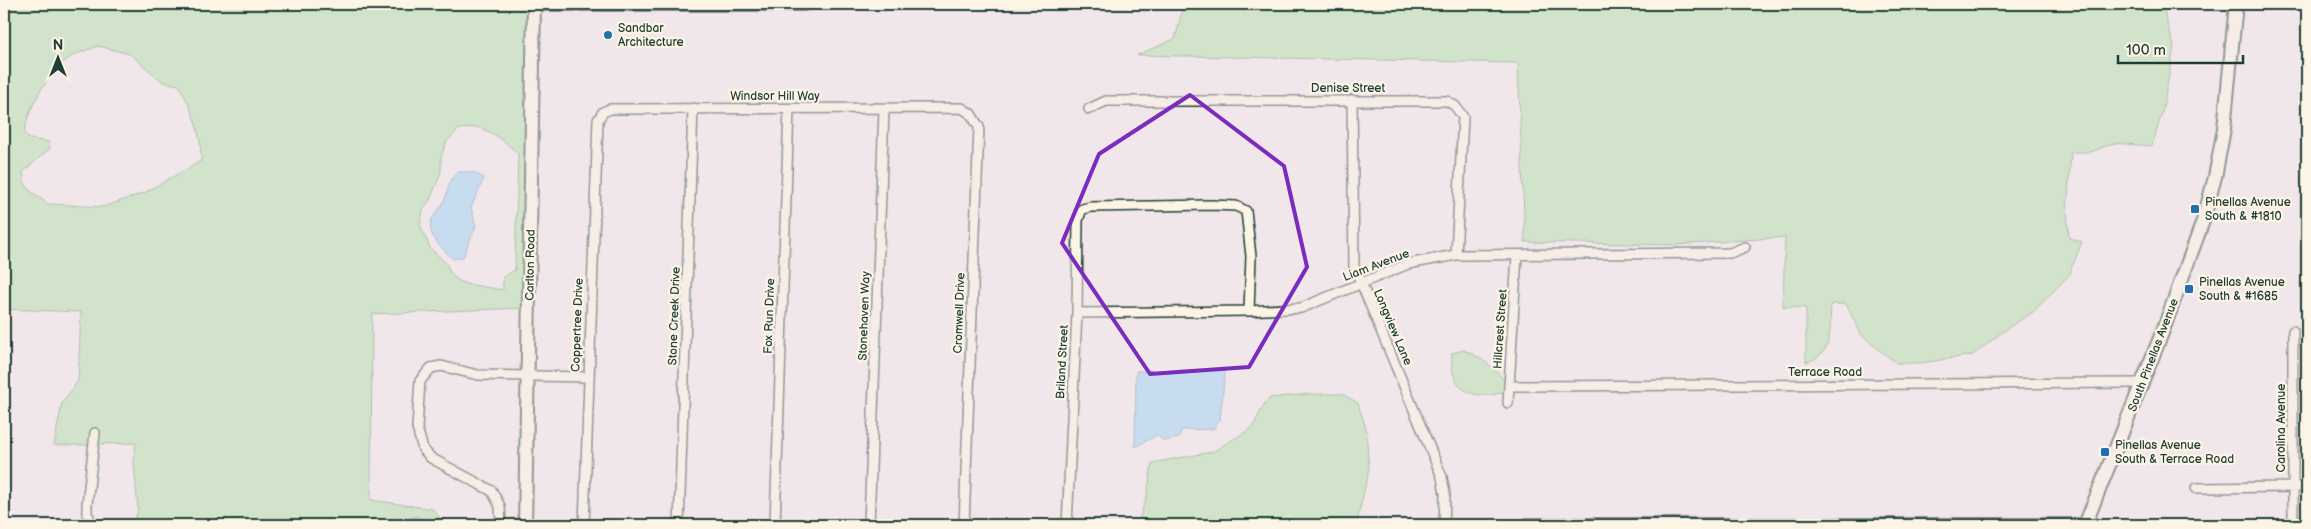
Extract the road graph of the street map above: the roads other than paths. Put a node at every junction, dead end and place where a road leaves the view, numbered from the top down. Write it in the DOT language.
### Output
graph roads {
  1 [pos="810,4"];
  2 [pos="2236,4"];
  3 [pos="534,5"];
  4 [pos="722,5"];
  5 [pos="1352,100"];
  6 [pos="693,108"];
  7 [pos="789,108"];
  8 [pos="884,108"];
  9 [pos="962,108"];
  10 [pos="1089,109"];
  11 [pos="597,125"];
  12 [pos="1745,247"];
  13 [pos="1456,255"];
  14 [pos="1517,255"];
  15 [pos="1361,284"];
  16 [pos="1249,312"];
  17 [pos="1077,313"];
  18 [pos="2294,331"];
  19 [pos="528,376"];
  20 [pos="588,377"];
  21 [pos="2142,383"];
  22 [pos="1509,386"];
  23 [pos="1508,404"];
  24 [pos="95,433"];
  25 [pos="2293,487"];
  26 [pos="2307,487"];
  27 [pos="2196,488"];
  28 [pos="1527,523"];
  29 [pos="2086,524"];
  30 [pos="92,525"];
  31 [pos="501,525"];
  32 [pos="525,525"];
  33 [pos="584,525"];
  34 [pos="679,525"];
  35 [pos="774,525"];
  36 [pos="869,525"];
  37 [pos="964,525"];
  38 [pos="1066,525"];
  39 [pos="1444,525"];
  40 [pos="2293,525"];
  1 -- 4 [label="street"];
  2 -- 21 [label="main road, South Pinellas Avenue"];
  3 -- 4 [label="street"];
  3 -- 19 [label="main road, Carlton Road"];
  5 -- 10 [label="street, Denise Street"];
  5 -- 13 [label="street, Denise Street"];
  5 -- 15 [label="street, Longview Lane"];
  6 -- 7 [label="street, Windsor Hill Way"];
  6 -- 11 [label="street, Windsor Hill Way"];
  6 -- 34 [label="street, Stone Creek Drive"];
  7 -- 8 [label="street, Windsor Hill Way"];
  7 -- 35 [label="street, Fox Run Drive"];
  8 -- 9 [label="street, Windsor Hill Way"];
  8 -- 36 [label="street, Stonehaven Way"];
  9 -- 37 [label="street, Cromwell Drive"];
  11 -- 20 [label="street, Coppertree Drive"];
  12 -- 14 [label="street, Liam Avenue"];
  13 -- 14 [label="street, Liam Avenue"];
  13 -- 15 [label="street, Liam Avenue"];
  14 -- 22 [label="street, Hillcrest Street"];
  15 -- 16 [label="street, Liam Avenue"];
  15 -- 39 [label="street, Longview Lane"];
  16 -- 17 [label="street, Liam Avenue"];
  16 -- 17 [label="street, Briland Street"];
  17 -- 38 [label="street, Briland Street"];
  18 -- 25 [label="street, Carolina Avenue"];
  19 -- 20 [label="street"];
  19 -- 31 [label="street"];
  19 -- 32 [label="main road, Carlton Road"];
  20 -- 33 [label="street, Coppertree Drive"];
  21 -- 22 [label="street, Terrace Road"];
  21 -- 29 [label="main road, South Pinellas Avenue"];
  22 -- 23 [label="street, Hillcrest Street"];
  24 -- 30 [label="street"];
  25 -- 26 [label="street"];
  25 -- 27 [label="street"];
  25 -- 40 [label="street, Carolina Avenue"];
  28 -- 29 [label="street"];
}
